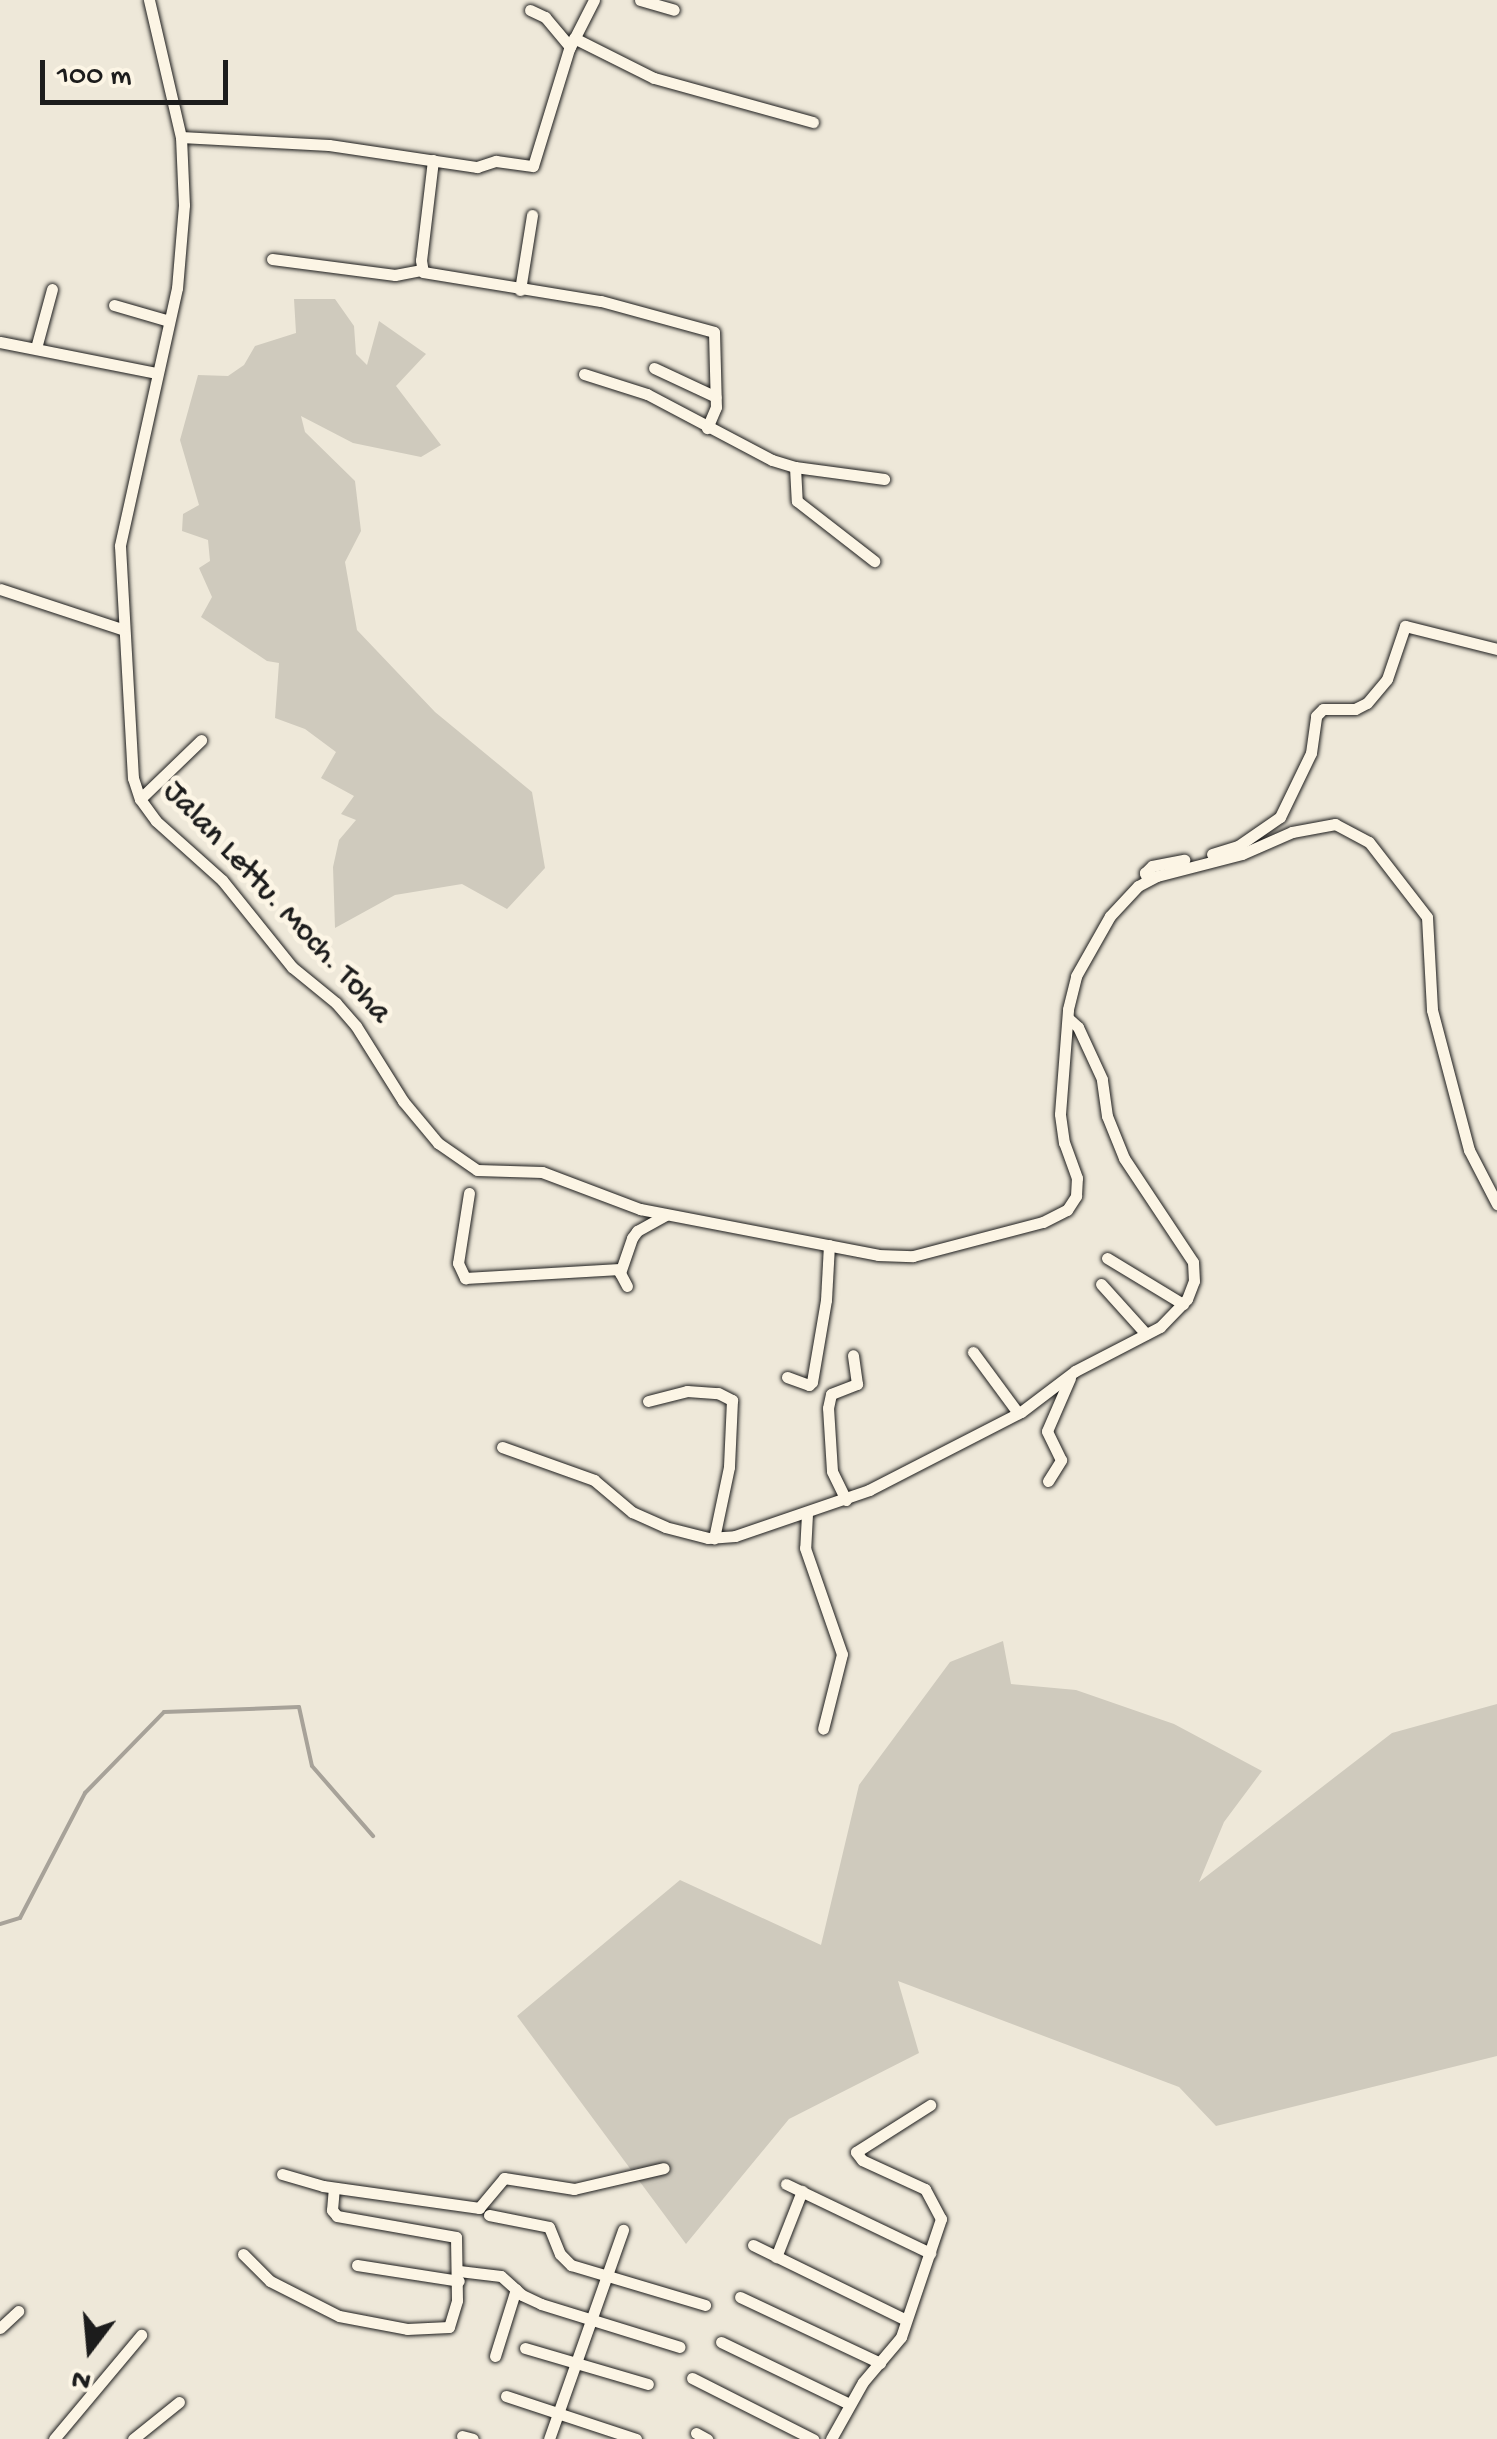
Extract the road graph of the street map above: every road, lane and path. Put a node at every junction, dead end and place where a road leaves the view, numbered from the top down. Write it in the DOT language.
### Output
graph roads {
  1 [pos="148,0"];
  2 [pos="594,0"];
  3 [pos="640,0"];
  4 [pos="530,10"];
  5 [pos="674,10"];
  6 [pos="572,43"];
  7 [pos="813,122"];
  8 [pos="181,137"];
  9 [pos="433,160"];
  10 [pos="532,215"];
  11 [pos="272,259"];
  12 [pos="421,270"];
  13 [pos="52,289"];
  14 [pos="520,290"];
  15 [pos="114,305"];
  16 [pos="170,321"];
  17 [pos="0,342"];
  18 [pos="36,348"];
  19 [pos="654,368"];
  20 [pos="157,372"];
  21 [pos="584,374"];
  22 [pos="716,397"];
  23 [pos="707,428"];
  24 [pos="795,467"];
  25 [pos="884,479"];
  26 [pos="874,561"];
  27 [pos="0,589"];
  28 [pos="122,629"];
  29 [pos="1497,650"];
  30 [pos="201,740"];
  31 [pos="140,800"];
  32 [pos="1148,880"];
  33 [pos="1068,1019"];
  34 [pos="469,1193"];
  35 [pos="1497,1204"];
  36 [pos="666,1215"];
  37 [pos="829,1246"];
  38 [pos="1108,1258"];
  39 [pos="620,1269"];
  40 [pos="1101,1284"];
  41 [pos="627,1286"];
  42 [pos="1179,1301"];
  43 [pos="1143,1329"];
  44 [pos="973,1352"];
  45 [pos="852,1355"];
  46 [pos="1071,1374"];
  47 [pos="787,1377"];
  48 [pos="648,1401"];
  49 [pos="1015,1408"];
  50 [pos="502,1447"];
  51 [pos="1048,1481"];
  52 [pos="842,1493"];
  53 [pos="807,1514"];
  54 [pos="714,1538"];
  55 [pos="823,1729"];
  56 [pos="930,2105"];
  57 [pos="664,2168"];
  58 [pos="282,2174"];
  59 [pos="786,2184"];
  60 [pos="334,2188"];
  61 [pos="802,2192"];
  62 [pos="489,2215"];
  63 [pos="624,2230"];
  64 [pos="752,2245"];
  65 [pos="930,2253"];
  66 [pos="242,2254"];
  67 [pos="776,2257"];
  68 [pos="357,2266"];
  69 [pos="608,2275"];
  70 [pos="459,2276"];
  71 [pos="516,2289"];
  72 [pos="740,2297"];
  73 [pos="705,2305"];
  74 [pos="18,2311"];
  75 [pos="592,2320"];
  76 [pos="906,2320"];
  77 [pos="0,2328"];
  78 [pos="141,2335"];
  79 [pos="721,2342"];
  80 [pos="680,2347"];
  81 [pos="525,2348"];
  82 [pos="495,2356"];
  83 [pos="880,2363"];
  84 [pos="575,2364"];
  85 [pos="692,2378"];
  86 [pos="648,2384"];
  87 [pos="506,2396"];
  88 [pos="178,2402"];
  89 [pos="849,2404"];
  90 [pos="557,2412"];
  91 [pos="54,2439"];
  92 [pos="134,2439"];
  93 [pos="549,2439"];
  94 [pos="636,2439"];
  95 [pos="813,2439"];
  96 [pos="831,2439"];
  1 -- 8 [label="street, Jalan Lettu. Moch. Toha"];
  2 -- 6 [label="street"];
  3 -- 5 [label="street"];
  4 -- 6 [label="street"];
  6 -- 7 [label="street"];
  6 -- 9 [label="street"];
  8 -- 9 [label="street"];
  8 -- 16 [label="street, Jalan Lettu. Moch. Toha"];
  9 -- 12 [label="street"];
  10 -- 14 [label="street"];
  11 -- 12 [label="street"];
  12 -- 14 [label="street"];
  13 -- 18 [label="street"];
  14 -- 22 [label="street"];
  15 -- 16 [label="street"];
  16 -- 20 [label="street, Jalan Lettu. Moch. Toha"];
  17 -- 18 [label="street"];
  18 -- 20 [label="street"];
  19 -- 22 [label="street"];
  20 -- 28 [label="street, Jalan Lettu. Moch. Toha"];
  21 -- 23 [label="street"];
  22 -- 23 [label="street"];
  23 -- 24 [label="street"];
  24 -- 25 [label="street"];
  24 -- 26 [label="street"];
  27 -- 28 [label="street"];
  28 -- 31 [label="street, Jalan Lettu. Moch. Toha"];
  29 -- 32 [label="street"];
  30 -- 31 [label="street"];
  31 -- 36 [label="street, Jalan Lettu. Moch. Toha"];
  32 -- 33 [label="street, Jalan Lettu. Moch. Toha"];
  32 -- 35 [label="street, Jalan Lettu. Moch. Toha"];
  33 -- 37 [label="street, Jalan Lettu. Moch. Toha"];
  33 -- 42 [label="street"];
  34 -- 39 [label="street"];
  36 -- 37 [label="street, Jalan Lettu. Moch. Toha"];
  36 -- 39 [label="street"];
  37 -- 47 [label="street"];
  38 -- 42 [label="street"];
  39 -- 41 [label="street"];
  40 -- 43 [label="street"];
  42 -- 43 [label="street"];
  43 -- 46 [label="street"];
  44 -- 49 [label="street"];
  45 -- 52 [label="street"];
  46 -- 49 [label="street"];
  46 -- 51 [label="street"];
  48 -- 54 [label="street"];
  49 -- 52 [label="street"];
  50 -- 54 [label="street"];
  52 -- 53 [label="street"];
  53 -- 54 [label="street"];
  53 -- 55 [label="street"];
  56 -- 65 [label="street"];
  57 -- 60 [label="street"];
  58 -- 60 [label="street"];
  59 -- 61 [label="street"];
  60 -- 70 [label="street"];
  61 -- 65 [label="street"];
  61 -- 67 [label="street"];
  62 -- 69 [label="street"];
  63 -- 69 [label="street"];
  64 -- 67 [label="street"];
  65 -- 76 [label="street"];
  66 -- 70 [label="street"];
  67 -- 76 [label="street"];
  68 -- 70 [label="street"];
  69 -- 73 [label="street"];
  69 -- 75 [label="street"];
  70 -- 71 [label="street"];
  71 -- 75 [label="street"];
  71 -- 82 [label="street"];
  72 -- 83 [label="street"];
  74 -- 77 [label="street"];
  75 -- 80 [label="street"];
  75 -- 84 [label="street"];
  76 -- 83 [label="street"];
  78 -- 91 [label="street"];
  79 -- 89 [label="street"];
  81 -- 84 [label="street"];
  83 -- 89 [label="street"];
  84 -- 86 [label="street"];
  84 -- 90 [label="street"];
  85 -- 95 [label="street"];
  87 -- 90 [label="street"];
  88 -- 92 [label="street"];
  89 -- 96 [label="street"];
  90 -- 93 [label="street"];
  90 -- 94 [label="street"];
}
